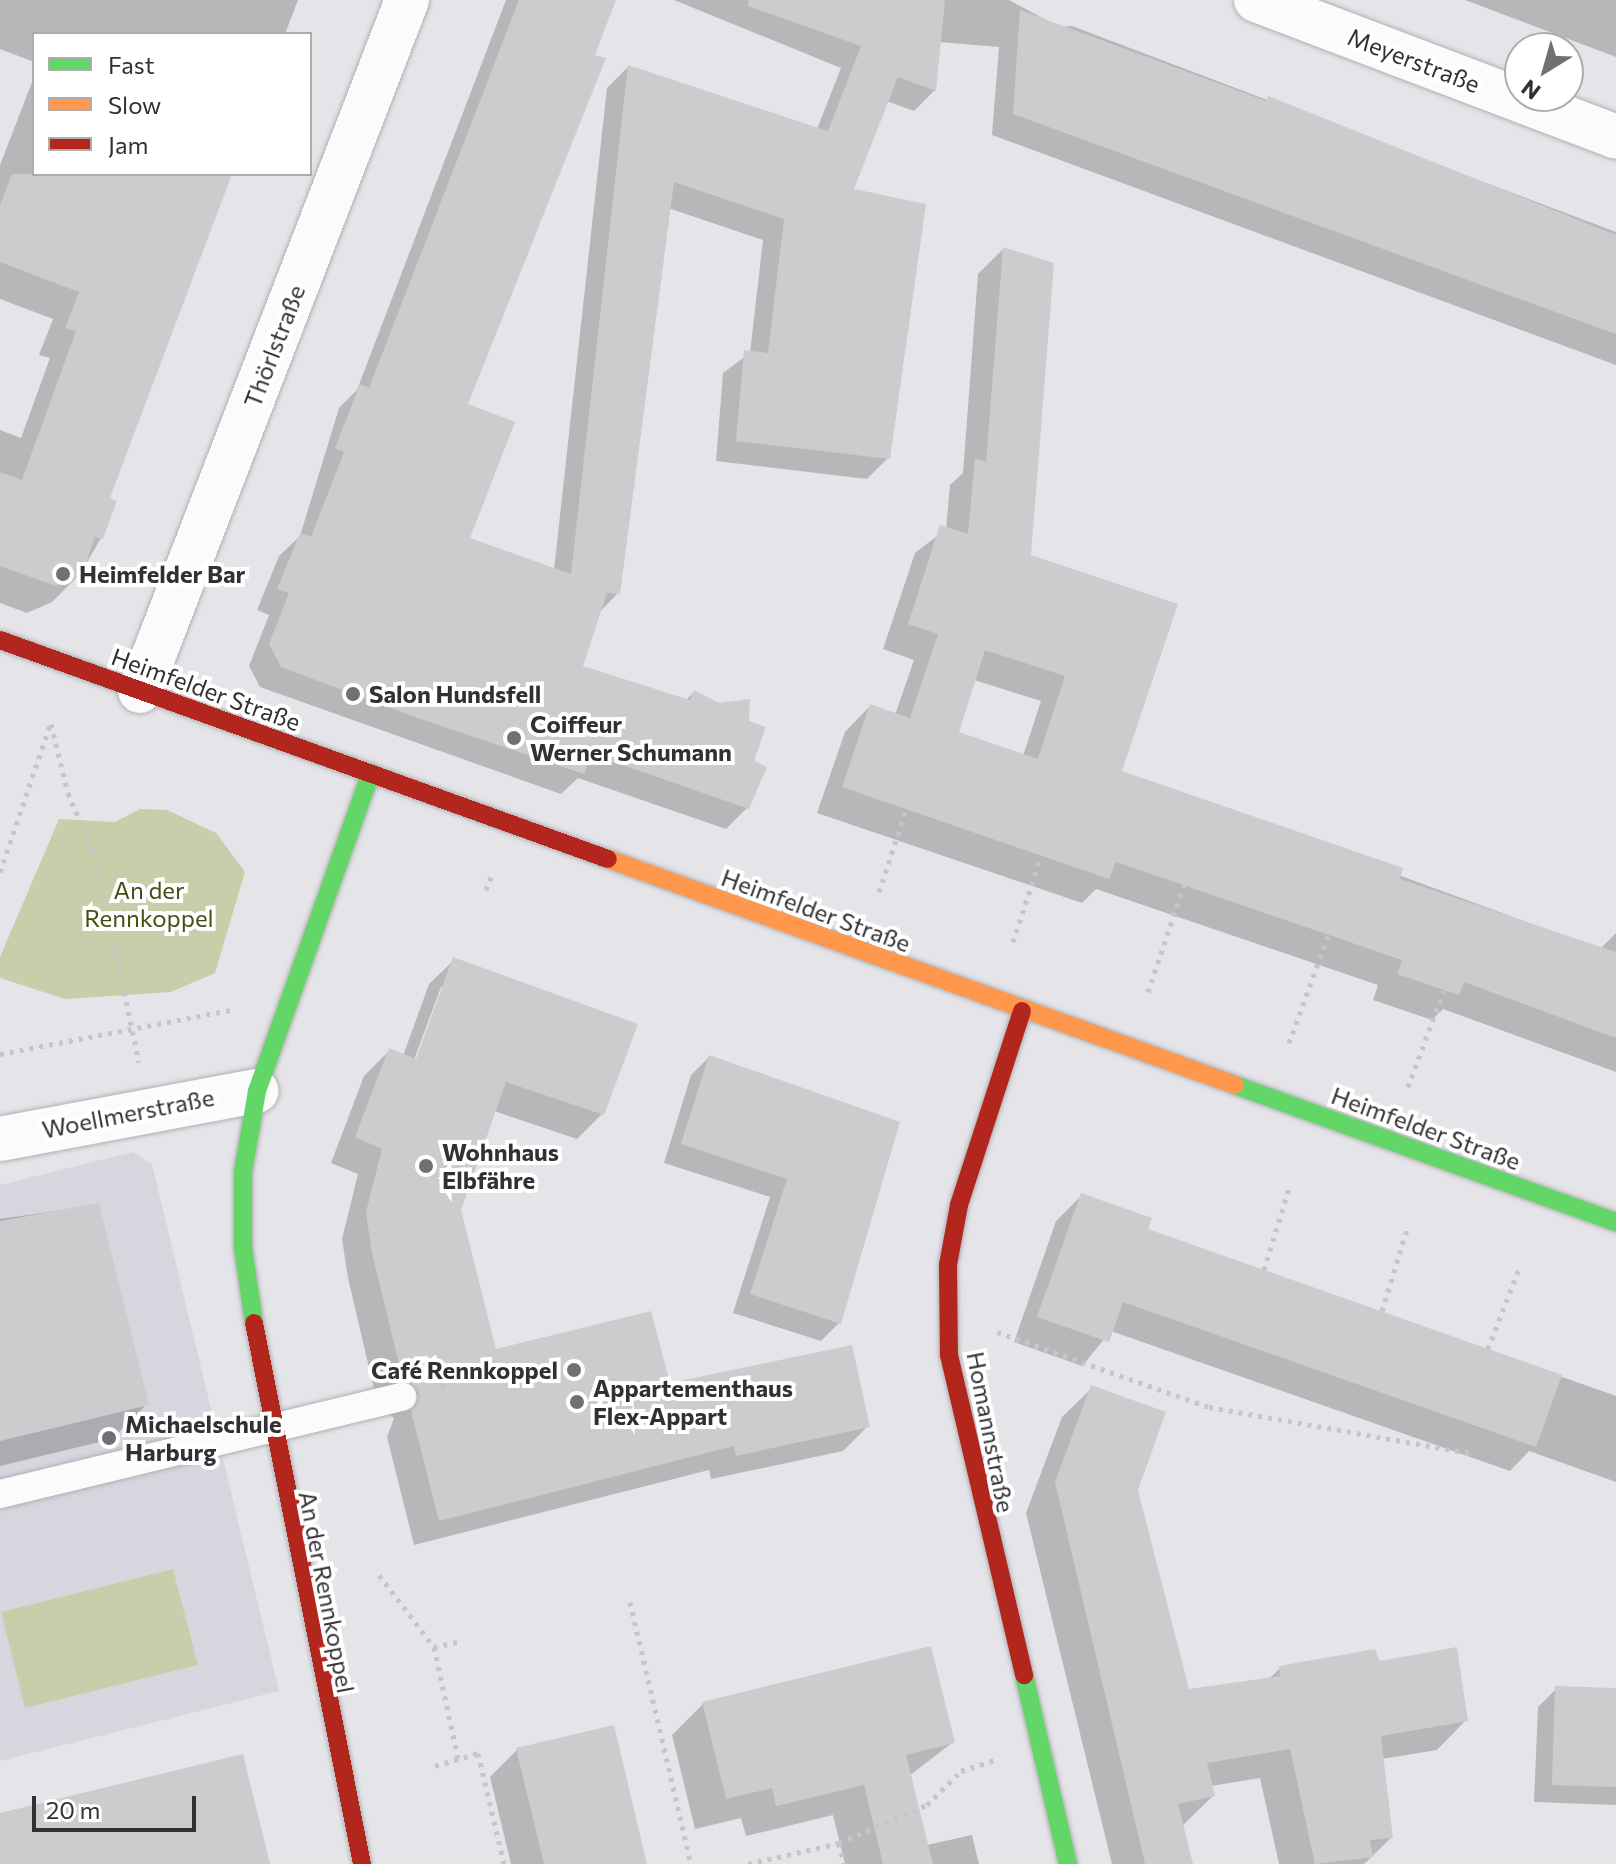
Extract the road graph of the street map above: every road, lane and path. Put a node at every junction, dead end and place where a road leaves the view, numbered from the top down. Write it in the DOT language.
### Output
graph roads {
  1 [pos="407,0"];
  2 [pos="1256,0"];
  3 [pos="1616,137"];
  4 [pos="0,640"];
  5 [pos="140,691"];
  6 [pos="371,773"];
  7 [pos="906,810"];
  8 [pos="1041,856"];
  9 [pos="0,872"];
  10 [pos="1184,885"];
  11 [pos="879,892"];
  12 [pos="1328,935"];
  13 [pos="1013,942"];
  14 [pos="1444,990"];
  15 [pos="1148,992"];
  16 [pos="288,1001"];
  17 [pos="1022,1011"];
  18 [pos="131,1025"];
  19 [pos="1289,1043"];
  20 [pos="0,1054"];
  21 [pos="143,1078"];
  22 [pos="1408,1087"];
  23 [pos="257,1091"];
  24 [pos="0,1139"];
  25 [pos="1290,1185"];
  26 [pos="1616,1222"];
  27 [pos="1408,1226"];
  28 [pos="1520,1266"];
  29 [pos="1264,1270"];
  30 [pos="1382,1311"];
  31 [pos="948,1324"];
  32 [pos="1488,1349"];
  33 [pos="513,1367"];
  34 [pos="402,1397"];
  35 [pos="271,1433"];
  36 [pos="1471,1453"];
  37 [pos="0,1494"];
  38 [pos="379,1575"];
  39 [pos="630,1602"];
  40 [pos="457,1642"];
  41 [pos="434,1647"];
  42 [pos="1040,1747"];
  43 [pos="458,1758"];
  44 [pos="435,1766"];
  45 [pos="839,1843"];
  46 [pos="362,1864"];
  47 [pos="504,1864"];
  48 [pos="691,1864"];
  49 [pos="748,1864"];
  50 [pos="844,1864"];
  51 [pos="1068,1864"];
  1 -- 5 [label="street, Thörlstraße"];
  2 -- 3 [label="street, Meyerstraße"];
  4 -- 5 [label="street, Heimfelder Straße"];
  5 -- 6 [label="street, Heimfelder Straße"];
  6 -- 16 [label="street, An der Rennkoppel"];
  6 -- 17 [label="street, Heimfelder Straße"];
  7 -- 11 [label="path"];
  8 -- 13 [label="path"];
  9 -- 18 [label="path"];
  10 -- 15 [label="path"];
  12 -- 19 [label="path"];
  14 -- 22 [label="path"];
  16 -- 18 [label="path"];
  16 -- 23 [label="street, An der Rennkoppel"];
  17 -- 26 [label="street, Heimfelder Straße"];
  17 -- 31 [label="street, Homannstraße"];
  18 -- 20 [label="path"];
  18 -- 21 [label="path"];
  23 -- 24 [label="street, Woellmerstraße"];
  23 -- 35 [label="street, An der Rennkoppel"];
  25 -- 29 [label="path"];
  27 -- 30 [label="path"];
  28 -- 32 [label="path"];
  31 -- 36 [label="path"];
  31 -- 42 [label="street, Homannstraße"];
  33 -- 34 [label="path"];
  34 -- 35 [label="lane"];
  35 -- 37 [label="lane"];
  35 -- 46 [label="street, An der Rennkoppel"];
  38 -- 41 [label="path"];
  39 -- 48 [label="path"];
  40 -- 41 [label="path"];
  41 -- 43 [label="path"];
  42 -- 45 [label="path"];
  42 -- 51 [label="street, Homannstraße"];
  43 -- 44 [label="path"];
  43 -- 47 [label="path"];
  45 -- 49 [label="path"];
  45 -- 50 [label="path"];
}
